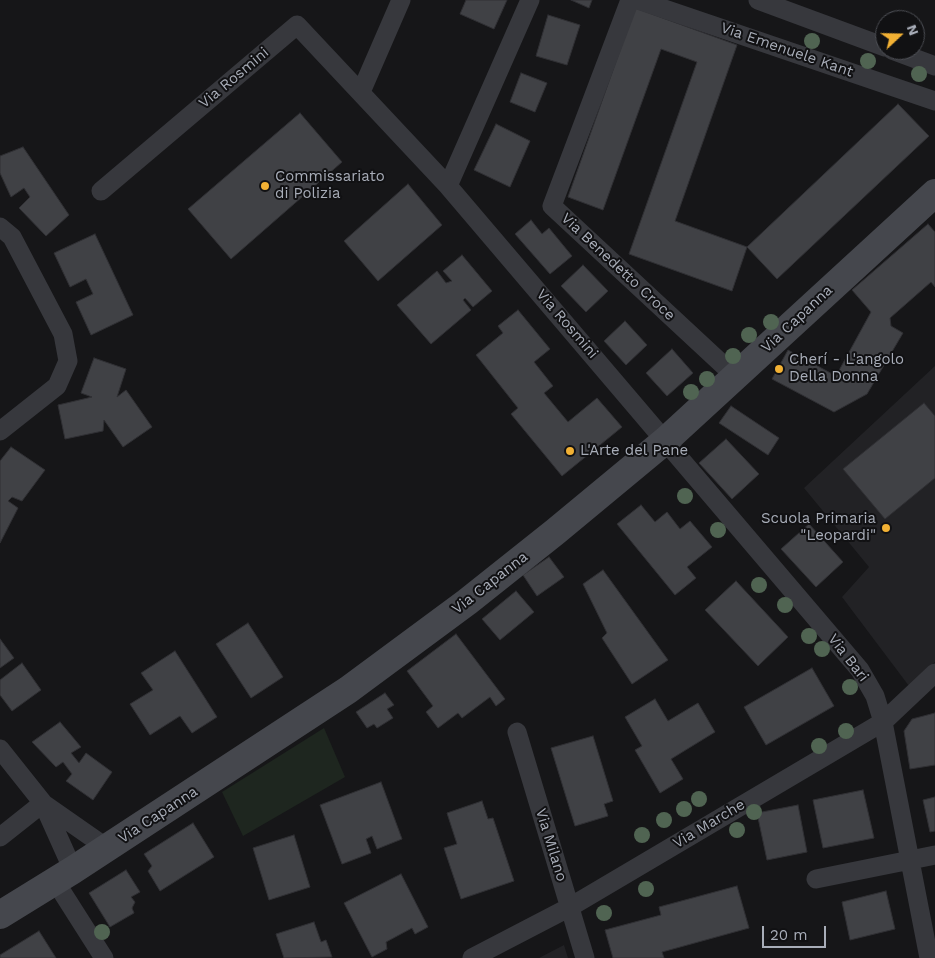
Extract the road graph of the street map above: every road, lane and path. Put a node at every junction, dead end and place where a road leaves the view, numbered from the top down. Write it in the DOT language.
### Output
graph roads {
  1 [pos="401,0"];
  2 [pos="530,0"];
  3 [pos="630,0"];
  4 [pos="638,0"];
  5 [pos="758,0"];
  6 [pos="875,44"];
  7 [pos="919,60"];
  8 [pos="935,66"];
  9 [pos="360,92"];
  10 [pos="935,101"];
  11 [pos="448,186"];
  12 [pos="101,191"];
  13 [pos="935,193"];
  14 [pos="0,227"];
  15 [pos="736,376"];
  16 [pos="0,431"];
  17 [pos="666,440"];
  18 [pos="935,674"];
  19 [pos="883,722"];
  20 [pos="516,732"];
  21 [pos="0,749"];
  22 [pos="43,803"];
  23 [pos="0,837"];
  24 [pos="107,848"];
  25 [pos="935,855"];
  26 [pos="910,860"];
  27 [pos="64,876"];
  28 [pos="816,880"];
  29 [pos="570,907"];
  30 [pos="0,915"];
  31 [pos="104,958"];
  32 [pos="472,958"];
  33 [pos="585,958"];
  34 [pos="929,958"];
  1 -- 9 [label="street"];
  2 -- 11 [label="street"];
  3 -- 15 [label="street, Via Benedetto Croce"];
  4 -- 10 [label="street, Via Emenuele Kant"];
  5 -- 6 [label="street"];
  7 -- 8 [label="street"];
  9 -- 11 [label="street, Via Rosmini"];
  9 -- 12 [label="street, Via Rosmini"];
  11 -- 17 [label="street, Via Rosmini"];
  13 -- 15 [label="main road, Via Capanna"];
  14 -- 16 [label="street"];
  15 -- 17 [label="main road, Via Capanna"];
  17 -- 19 [label="street, Via Bari"];
  17 -- 24 [label="main road, Via Capanna"];
  18 -- 19 [label="street, Via Marche"];
  19 -- 26 [label="street, Via Bari"];
  19 -- 29 [label="street, Via Marche"];
  20 -- 29 [label="street, Via Milano"];
  21 -- 22 [label="street"];
  22 -- 23 [label="street"];
  22 -- 24 [label="street"];
  22 -- 27 [label="street"];
  24 -- 27 [label="main road, Via Capanna"];
  25 -- 26 [label="street"];
  26 -- 28 [label="street"];
  26 -- 34 [label="street, Via Bari"];
  27 -- 30 [label="main road, Via Capanna"];
  27 -- 31 [label="street"];
  29 -- 32 [label="street, Via Marche"];
  29 -- 33 [label="street, Via Milano"];
}
